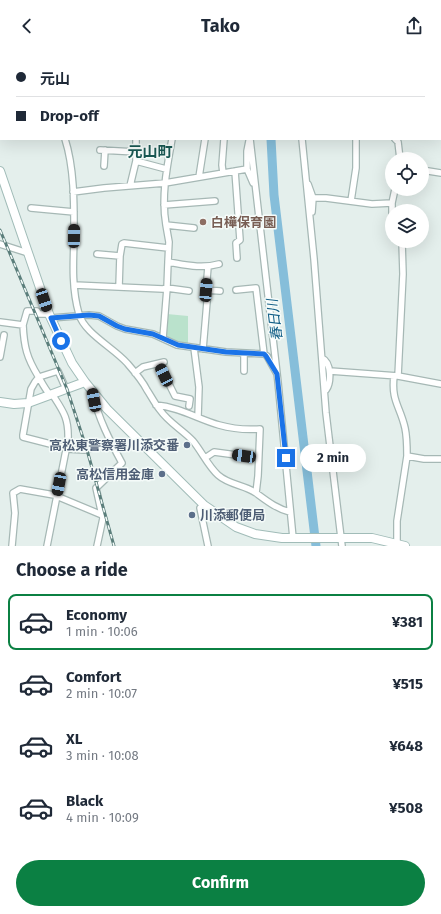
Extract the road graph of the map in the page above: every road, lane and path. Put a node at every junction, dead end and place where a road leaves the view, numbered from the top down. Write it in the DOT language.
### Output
graph roads {
  1 [pos="65,140"];
  2 [pos="136,140"];
  3 [pos="172,140"];
  4 [pos="205,140"];
  5 [pos="224,140"];
  6 [pos="250,140"];
  7 [pos="250,140"];
  8 [pos="302,140"];
  9 [pos="356,140"];
  10 [pos="396,140"];
  11 [pos="136,152"];
  12 [pos="399,152"];
  13 [pos="136,161"];
  14 [pos="104,166"];
  15 [pos="247,169"];
  16 [pos="166,170"];
  17 [pos="0,171"];
  18 [pos="235,171"];
  19 [pos="429,171"];
  20 [pos="223,173"];
  21 [pos="441,173"];
  22 [pos="199,177"];
  23 [pos="306,182"];
  24 [pos="166,183"];
  25 [pos="130,186"];
  26 [pos="256,190"];
  27 [pos="73,192"];
  28 [pos="394,196"];
  29 [pos="313,198"];
  30 [pos="215,201"];
  31 [pos="351,201"];
  32 [pos="392,203"];
  33 [pos="164,204"];
  34 [pos="31,208"];
  35 [pos="74,212"];
  36 [pos="310,218"];
  37 [pos="166,225"];
  38 [pos="194,228"];
  39 [pos="0,244"];
  40 [pos="168,248"];
  41 [pos="402,248"];
  42 [pos="28,253"];
  43 [pos="97,254"];
  44 [pos="120,256"];
  45 [pos="237,258"];
  46 [pos="168,262"];
  47 [pos="219,264"];
  48 [pos="208,267"];
  49 [pos="74,285"];
  50 [pos="120,287"];
  51 [pos="167,288"];
  52 [pos="208,290"];
  53 [pos="236,290"];
  54 [pos="189,291"];
  55 [pos="220,291"];
  56 [pos="50,316"];
  57 [pos="79,316"];
  58 [pos="0,322"];
  59 [pos="23,325"];
  60 [pos="4,335"];
  61 [pos="162,338"];
  62 [pos="194,348"];
  63 [pos="203,349"];
  64 [pos="244,353"];
  65 [pos="264,354"];
  66 [pos="0,357"];
  67 [pos="322,358"];
  68 [pos="244,371"];
  69 [pos="330,371"];
  70 [pos="135,373"];
  71 [pos="277,374"];
  72 [pos="396,376"];
  73 [pos="38,377"];
  74 [pos="85,382"];
  75 [pos="441,384"];
  76 [pos="66,389"];
  77 [pos="326,390"];
  78 [pos="93,392"];
  79 [pos="51,394"];
  80 [pos="0,402"];
  81 [pos="28,403"];
  82 [pos="156,405"];
  83 [pos="189,406"];
  84 [pos="198,417"];
  85 [pos="112,443"];
  86 [pos="66,448"];
  87 [pos="244,456"];
  88 [pos="407,456"];
  89 [pos="205,458"];
  90 [pos="441,459"];
  91 [pos="256,493"];
  92 [pos="57,496"];
  93 [pos="204,505"];
  94 [pos="290,512"];
  95 [pos="102,515"];
  96 [pos="295,541"];
  97 [pos="340,541"];
  98 [pos="394,544"];
  99 [pos="12,546"];
  100 [pos="47,546"];
  101 [pos="97,546"];
  102 [pos="208,546"];
  103 [pos="405,546"];
  1 -- 27 [label="street"];
  2 -- 11 [label="street"];
  3 -- 16 [label="street"];
  4 -- 22 [label="street"];
  5 -- 20 [label="street"];
  6 -- 15 [label="street"];
  7 -- 26 [label="street"];
  8 -- 23 [label="street"];
  9 -- 31 [label="street"];
  10 -- 12 [label="street"];
  11 -- 13 [label="street"];
  11 -- 14 [label="street"];
  13 -- 16 [label="street"];
  13 -- 25 [label="street"];
  15 -- 18 [label="street"];
  15 -- 26 [label="street"];
  16 -- 24 [label="street"];
  17 -- 42 [label="street"];
  18 -- 20 [label="street"];
  18 -- 45 [label="street"];
  19 -- 21 [label="street"];
  20 -- 22 [label="street"];
  22 -- 24 [label="street"];
  23 -- 29 [label="street"];
  23 -- 36 [label="street"];
  24 -- 25 [label="street"];
  24 -- 33 [label="street"];
  25 -- 27 [label="street"];
  26 -- 71 [label="street"];
  27 -- 35 [label="street"];
  28 -- 32 [label="street"];
  29 -- 31 [label="street"];
  29 -- 36 [label="street"];
  30 -- 33 [label="street"];
  31 -- 32 [label="street"];
  33 -- 37 [label="street"];
  34 -- 35 [label="street"];
  35 -- 49 [label="street"];
  36 -- 67 [label="street"];
  37 -- 38 [label="street"];
  37 -- 40 [label="street"];
  39 -- 42 [label="street"];
  40 -- 44 [label="street"];
  40 -- 46 [label="street"];
  41 -- 72 [label="street"];
  42 -- 56 [label="street"];
  43 -- 44 [label="street"];
  44 -- 50 [label="street"];
  46 -- 48 [label="street"];
  46 -- 51 [label="street"];
  47 -- 48 [label="street"];
  48 -- 52 [label="street"];
  49 -- 50 [label="street"];
  49 -- 57 [label="street"];
  50 -- 51 [label="street"];
  51 -- 54 [label="street"];
  51 -- 61 [label="street"];
  52 -- 55 [label="street"];
  52 -- 63 [label="street"];
  53 -- 65 [label="street"];
  56 -- 57 [label="street"];
  56 -- 59 [label="street"];
  56 -- 74 [label="street"];
  57 -- 61 [label="street"];
  57 -- 70 [label="street"];
  58 -- 59 [label="street"];
  59 -- 73 [label="street"];
  60 -- 66 [label="street"];
  61 -- 62 [label="street"];
  62 -- 63 [label="street"];
  62 -- 84 [label="street"];
  63 -- 64 [label="street"];
  64 -- 65 [label="street"];
  64 -- 68 [label="street"];
  65 -- 71 [label="street"];
  67 -- 69 [label="street"];
  67 -- 77 [label="street"];
  69 -- 72 [label="street"];
  69 -- 77 [label="street"];
  70 -- 82 [label="street"];
  70 -- 83 [label="street"];
  71 -- 94 [label="street"];
  72 -- 75 [label="street"];
  72 -- 88 [label="street"];
  73 -- 76 [label="street"];
  73 -- 79 [label="street"];
  73 -- 81 [label="street"];
  74 -- 76 [label="street"];
  74 -- 78 [label="street"];
  76 -- 79 [label="street"];
  77 -- 97 [label="street"];
  78 -- 85 [label="street"];
  78 -- 93 [label="street"];
  79 -- 81 [label="street"];
  79 -- 86 [label="street"];
  80 -- 81 [label="street"];
  81 -- 86 [label="street"];
  82 -- 84 [label="street"];
  82 -- 89 [label="street"];
  84 -- 91 [label="street"];
  85 -- 86 [label="street"];
  85 -- 95 [label="street"];
  86 -- 92 [label="street"];
  87 -- 89 [label="street"];
  88 -- 90 [label="street"];
  88 -- 98 [label="street"];
  89 -- 91 [label="street"];
  91 -- 94 [label="street"];
  92 -- 95 [label="street"];
  92 -- 99 [label="street"];
  92 -- 100 [label="street"];
  93 -- 96 [label="street"];
  93 -- 102 [label="street"];
  94 -- 96 [label="street"];
  95 -- 101 [label="street"];
  96 -- 97 [label="street"];
  97 -- 98 [label="street"];
  98 -- 103 [label="street"];
}
